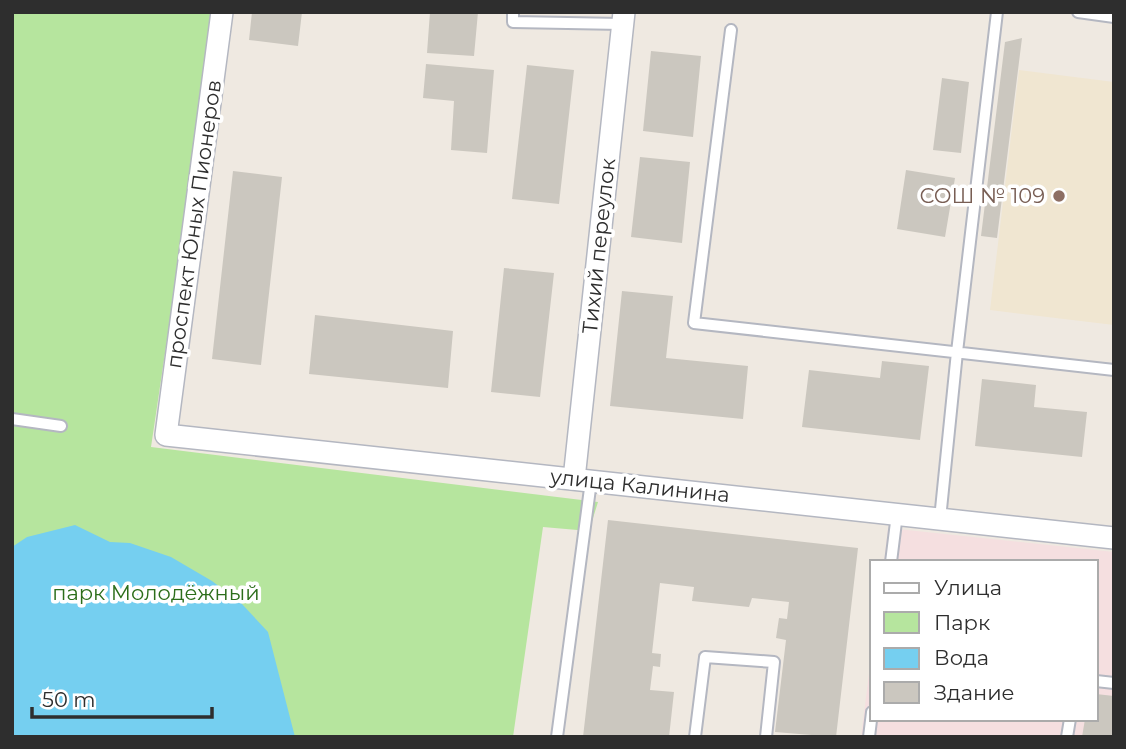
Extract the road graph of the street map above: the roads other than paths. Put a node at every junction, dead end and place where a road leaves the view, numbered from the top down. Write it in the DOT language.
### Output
graph roads {
  1 [pos="222,12"];
  2 [pos="513,12"];
  3 [pos="997,12"];
  4 [pos="1078,12"];
  5 [pos="1114,17"];
  6 [pos="623,18"];
  7 [pos="731,30"];
  8 [pos="957,352"];
  9 [pos="1114,370"];
  10 [pos="12,419"];
  11 [pos="61,426"];
  12 [pos="166,435"];
  13 [pos="582,480"];
  14 [pos="897,514"];
  15 [pos="940,519"];
  16 [pos="1114,538"];
  17 [pos="891,560"];
  18 [pos="557,737"];
  19 [pos="695,737"];
  20 [pos="766,737"];
  1 -- 12 [label="street, проспект Юных Пионеров"];
  2 -- 6 [label="lane"];
  3 -- 8 [label="lane"];
  4 -- 5 [label="lane"];
  6 -- 13 [label="street, Тихий переулок"];
  7 -- 8 [label="lane"];
  8 -- 9 [label="lane"];
  8 -- 15 [label="lane"];
  10 -- 11 [label="lane"];
  12 -- 13 [label="street, улица Калинина"];
  13 -- 14 [label="street, улица Калинина"];
  13 -- 18 [label="lane"];
  14 -- 15 [label="street, улица Калинина"];
  14 -- 17 [label="lane"];
  15 -- 16 [label="street, улица Калинина"];
  19 -- 20 [label="lane"];
}
